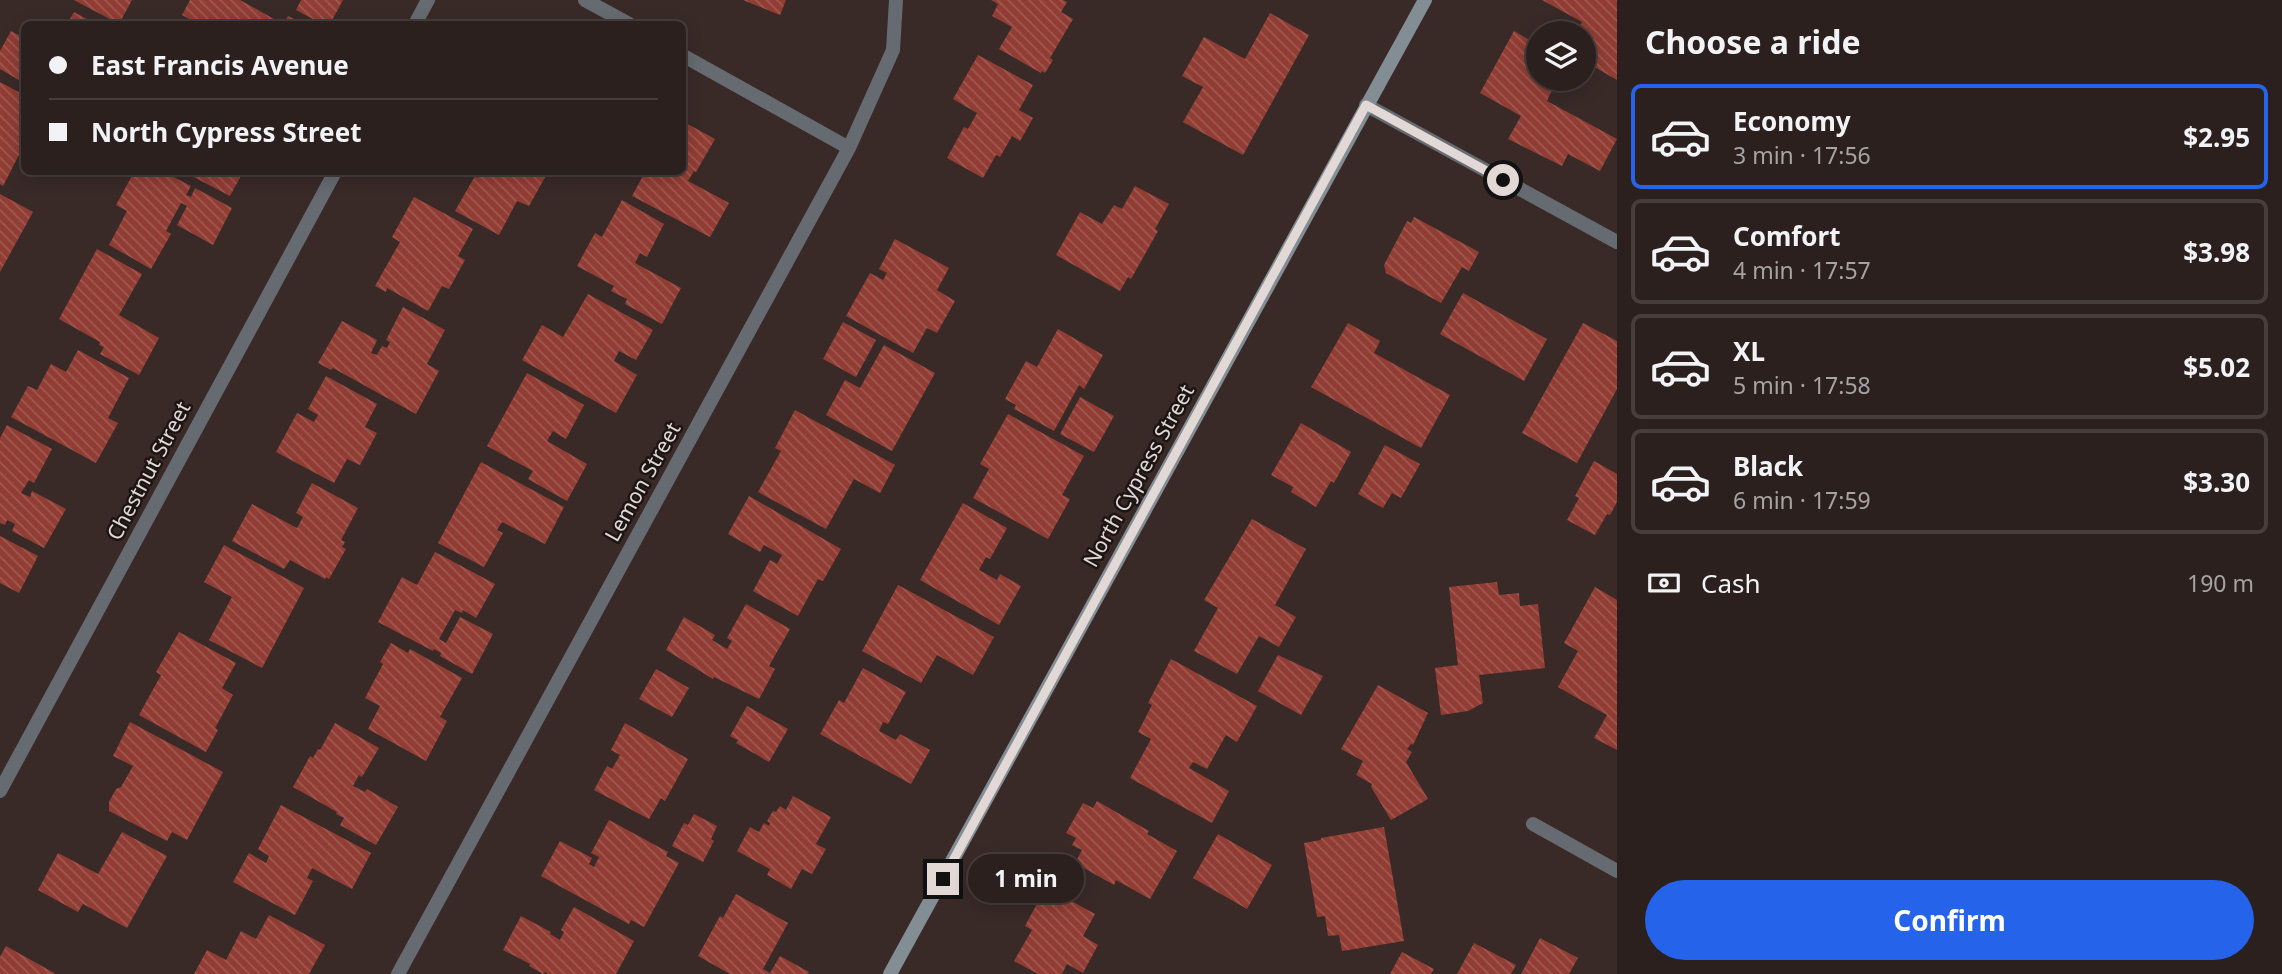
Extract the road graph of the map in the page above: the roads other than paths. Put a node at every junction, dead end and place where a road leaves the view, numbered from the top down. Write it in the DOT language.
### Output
graph roads {
  1 [pos="428,0"];
  2 [pos="585,0"];
  3 [pos="896,0"];
  4 [pos="1425,0"];
  5 [pos="417,21"];
  6 [pos="624,21"];
  7 [pos="686,57"];
  8 [pos="1366,105"];
  9 [pos="849,148"];
  10 [pos="333,175"];
  11 [pos="1617,242"];
  12 [pos="0,792"];
  13 [pos="1533,824"];
  14 [pos="1617,871"];
  15 [pos="398,974"];
  16 [pos="890,974"];
  1 -- 5 [label="street"];
  2 -- 6 [label="street"];
  3 -- 9 [label="street, Lemon Street"];
  4 -- 8 [label="street, North Cypress Street"];
  7 -- 9 [label="street"];
  8 -- 11 [label="street"];
  8 -- 16 [label="street, North Cypress Street"];
  9 -- 15 [label="street, Lemon Street"];
  10 -- 12 [label="street, Chestnut Street"];
  13 -- 14 [label="street"];
}
